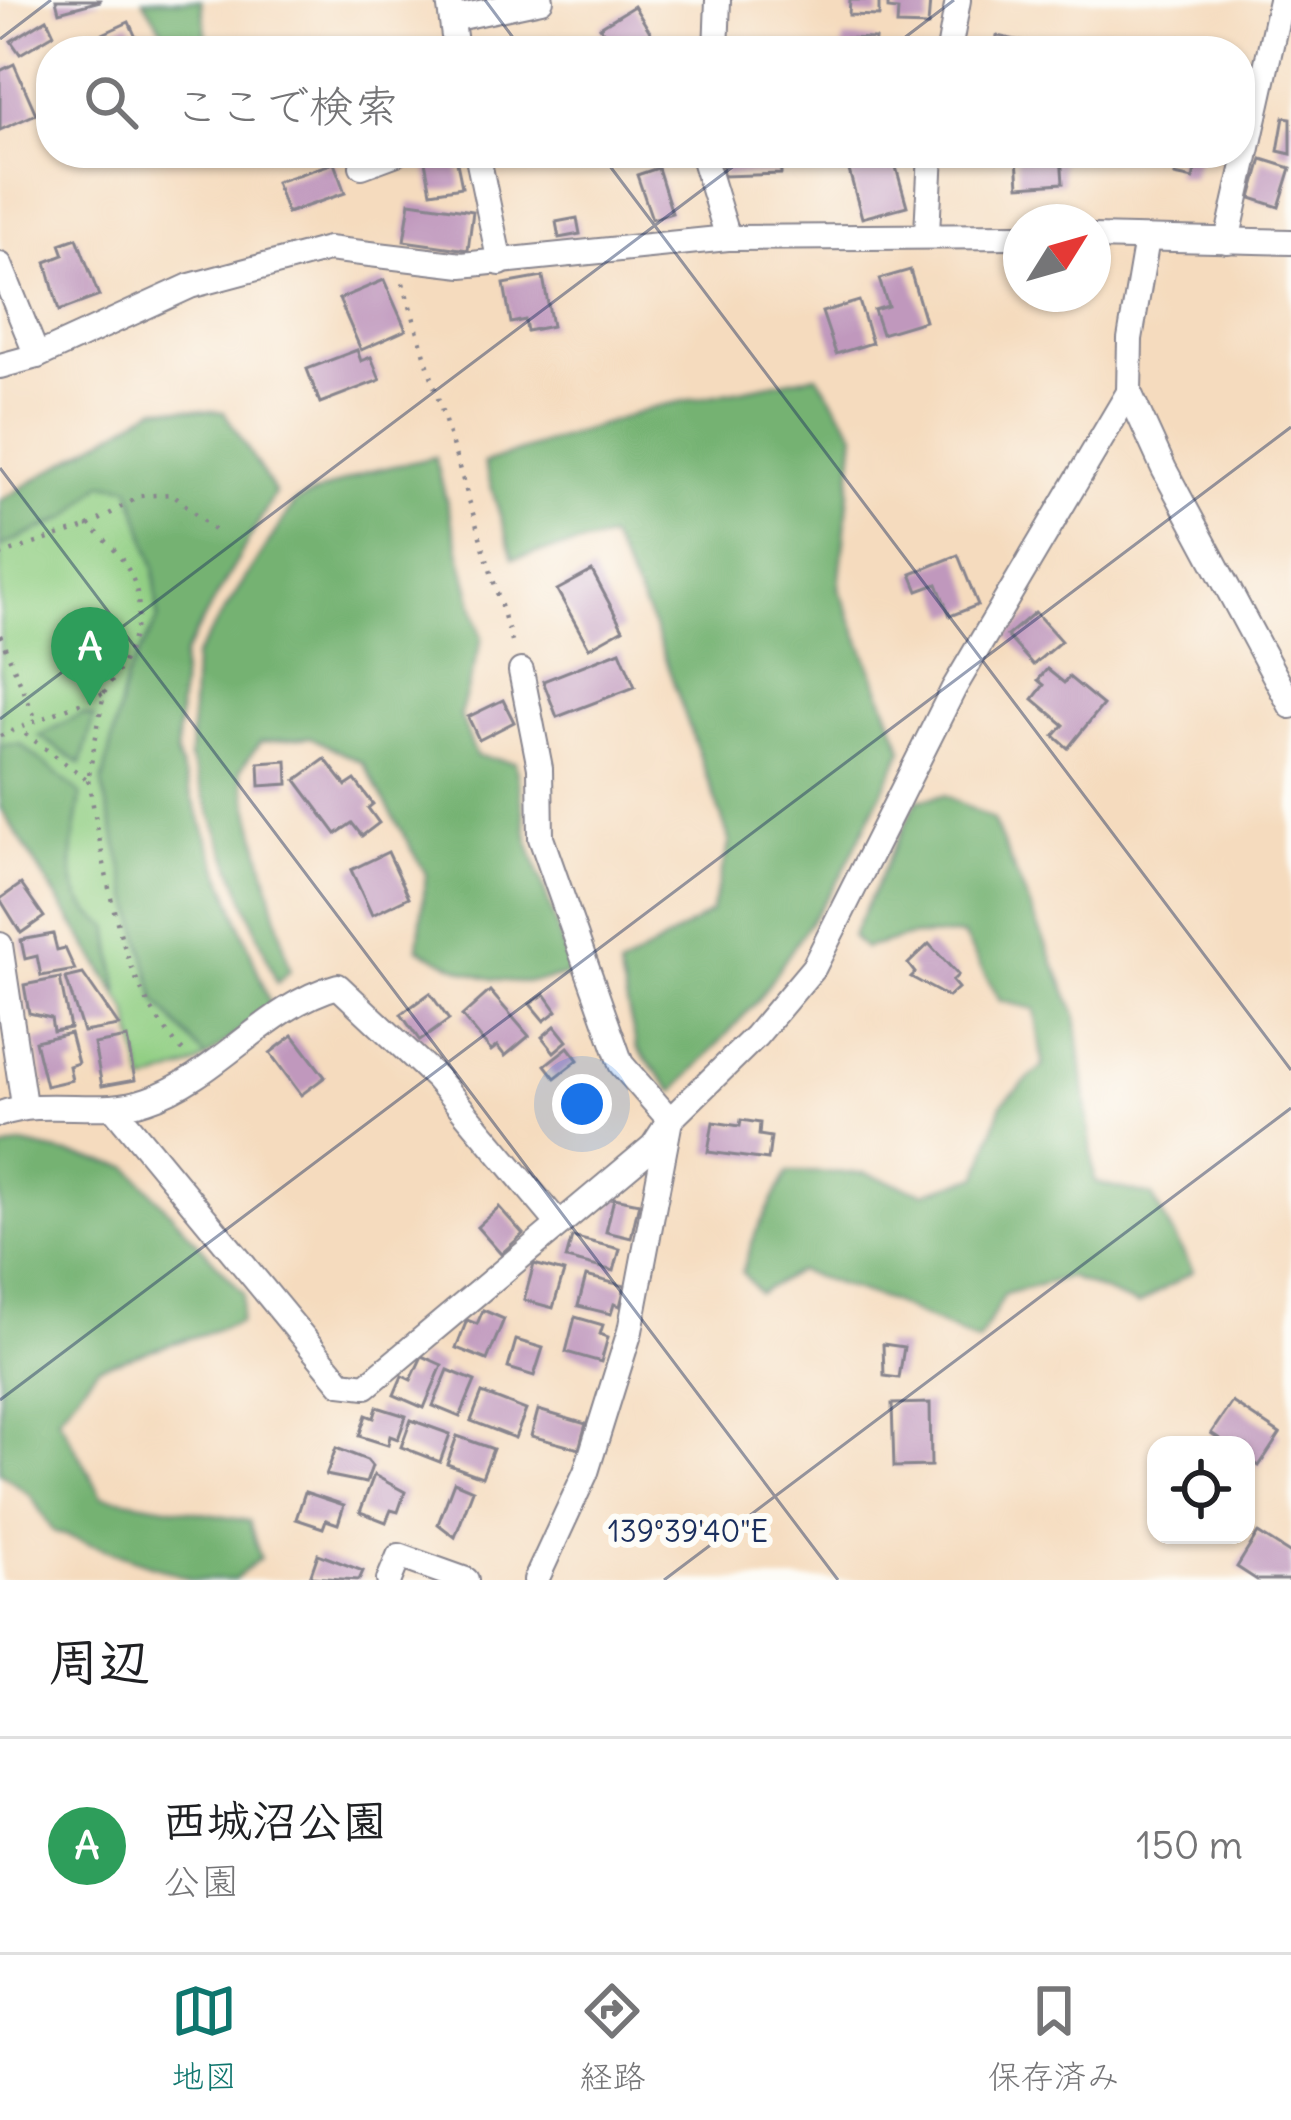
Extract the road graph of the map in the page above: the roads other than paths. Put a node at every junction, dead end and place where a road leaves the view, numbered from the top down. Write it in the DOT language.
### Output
graph roads {
  1 [pos="541,0"];
  2 [pos="718,0"];
  3 [pos="958,0"];
  4 [pos="1281,0"];
  5 [pos="451,10"];
  6 [pos="717,36"];
  7 [pos="952,36"];
  8 [pos="1255,116"];
  9 [pos="480,168"];
  10 [pos="707,168"];
  11 [pos="931,168"];
  12 [pos="1243,168"];
  13 [pos="927,233"];
  14 [pos="1003,235"];
  15 [pos="1111,237"];
  16 [pos="728,238"];
  17 [pos="1148,238"];
  18 [pos="1227,241"];
  19 [pos="1291,242"];
  20 [pos="500,263"];
  21 [pos="0,265"];
  22 [pos="38,356"];
  23 [pos="0,366"];
  24 [pos="1130,392"];
  25 [pos="520,671"];
  26 [pos="1291,706"];
  27 [pos="0,945"];
  28 [pos="113,1108"];
  29 [pos="12,1110"];
  30 [pos="670,1120"];
  31 [pos="558,1223"];
  32 [pos="389,1580"];
  33 [pos="466,1580"];
  34 [pos="536,1580"];
  1 -- 5 [label="street"];
  2 -- 6 [label="street"];
  3 -- 7 [label="street"];
  4 -- 8 [label="street"];
  9 -- 20 [label="street"];
  10 -- 16 [label="street"];
  11 -- 13 [label="street"];
  12 -- 18 [label="street"];
  13 -- 14 [label="street"];
  13 -- 16 [label="street"];
  15 -- 17 [label="street"];
  16 -- 20 [label="street"];
  17 -- 18 [label="street"];
  17 -- 24 [label="street"];
  18 -- 19 [label="street"];
  20 -- 22 [label="street"];
  21 -- 22 [label="street"];
  22 -- 23 [label="street"];
  24 -- 26 [label="street"];
  24 -- 30 [label="street"];
  25 -- 30 [label="street"];
  27 -- 29 [label="street"];
  28 -- 29 [label="street"];
  28 -- 31 [label="street"];
  28 -- 31 [label="street"];
  30 -- 31 [label="street"];
  30 -- 34 [label="street"];
  32 -- 33 [label="street"];
}
